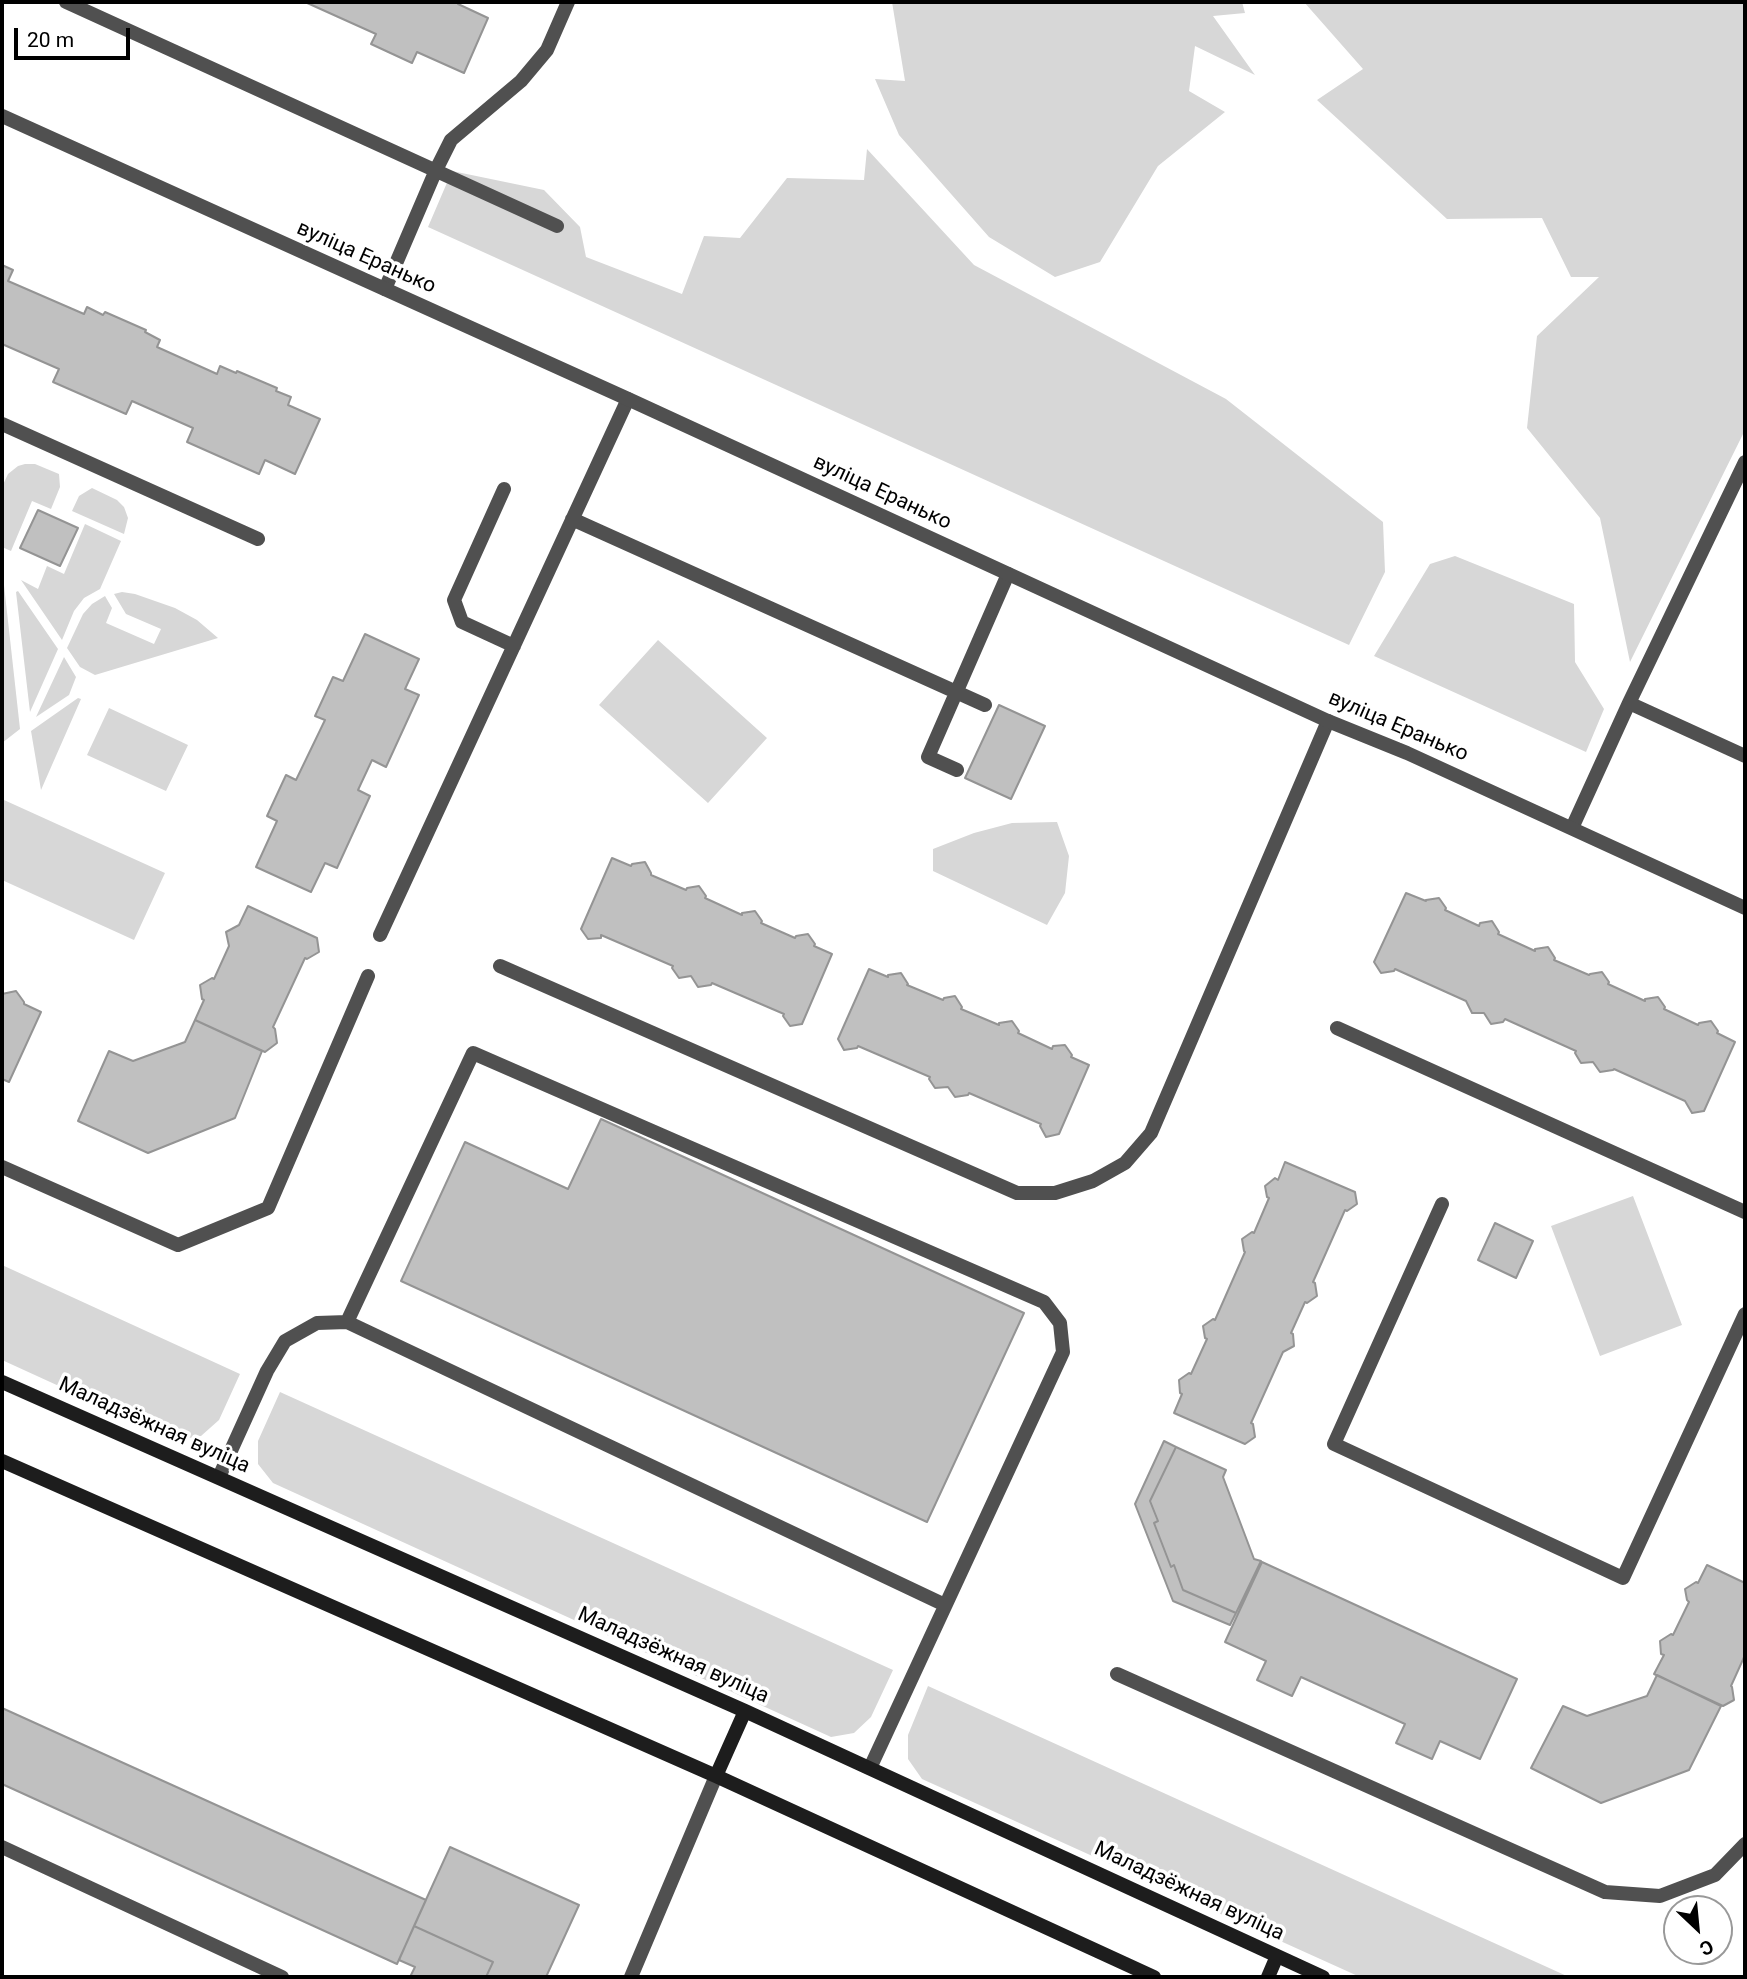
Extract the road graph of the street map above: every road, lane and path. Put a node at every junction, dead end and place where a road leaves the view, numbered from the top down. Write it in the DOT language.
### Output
graph roads {
  1 [pos="66,2"];
  2 [pos="568,2"];
  3 [pos="2,116"];
  4 [pos="436,170"];
  5 [pos="557,226"];
  6 [pos="385,289"];
  7 [pos="628,399"];
  8 [pos="2,424"];
  9 [pos="1745,462"];
  10 [pos="504,489"];
  11 [pos="572,519"];
  12 [pos="258,539"];
  13 [pos="1008,574"];
  14 [pos="514,646"];
  15 [pos="957,692"];
  16 [pos="1629,703"];
  17 [pos="985,705"];
  18 [pos="1328,721"];
  19 [pos="1745,756"];
  20 [pos="957,770"];
  21 [pos="1572,828"];
  22 [pos="1745,908"];
  23 [pos="380,935"];
  24 [pos="500,966"];
  25 [pos="368,976"];
  26 [pos="1337,1028"];
  27 [pos="2,1167"];
  28 [pos="1442,1204"];
  29 [pos="1745,1212"];
  30 [pos="1745,1314"];
  31 [pos="347,1322"];
  32 [pos="2,1382"];
  33 [pos="2,1461"];
  34 [pos="219,1477"];
  35 [pos="945,1605"];
  36 [pos="1117,1674"];
  37 [pos="745,1711"];
  38 [pos="870,1768"];
  39 [pos="716,1776"];
  40 [pos="1745,1844"];
  41 [pos="2,1847"];
  42 [pos="1277,1956"];
  43 [pos="282,1977"];
  44 [pos="631,1977"];
  45 [pos="1154,1977"];
  46 [pos="1268,1977"];
  47 [pos="1323,1977"];
  1 -- 4 [label="street"];
  2 -- 4 [label="street"];
  3 -- 6 [label="street, вуліца Еранько"];
  4 -- 5 [label="street"];
  4 -- 6 [label="street"];
  6 -- 7 [label="street, вуліца Еранько"];
  7 -- 11 [label="street"];
  7 -- 13 [label="street, вуліца Еранько"];
  8 -- 12 [label="street"];
  9 -- 16 [label="street"];
  10 -- 14 [label="street"];
  11 -- 14 [label="street"];
  11 -- 15 [label="street"];
  13 -- 15 [label="street"];
  13 -- 18 [label="street, вуліца Еранько"];
  14 -- 23 [label="street"];
  15 -- 17 [label="street"];
  15 -- 20 [label="street"];
  16 -- 19 [label="street"];
  16 -- 21 [label="street"];
  18 -- 21 [label="street, вуліца Еранько"];
  18 -- 24 [label="street"];
  21 -- 22 [label="street, вуліца Еранько"];
  25 -- 27 [label="street"];
  26 -- 29 [label="street"];
  28 -- 30 [label="street"];
  31 -- 34 [label="street"];
  31 -- 35 [label="street"];
  31 -- 35 [label="street"];
  32 -- 34 [label="main road, Маладзёжная вуліца"];
  33 -- 39 [label="main road"];
  34 -- 37 [label="main road, Маладзёжная вуліца"];
  35 -- 38 [label="street"];
  36 -- 40 [label="street"];
  37 -- 38 [label="main road, Маладзёжная вуліца"];
  37 -- 39 [label="main road"];
  38 -- 42 [label="main road, Маладзёжная вуліца"];
  39 -- 44 [label="street"];
  39 -- 45 [label="main road"];
  41 -- 43 [label="street"];
  42 -- 46 [label="main road"];
  42 -- 47 [label="main road, Маладзёжная вуліца"];
}
